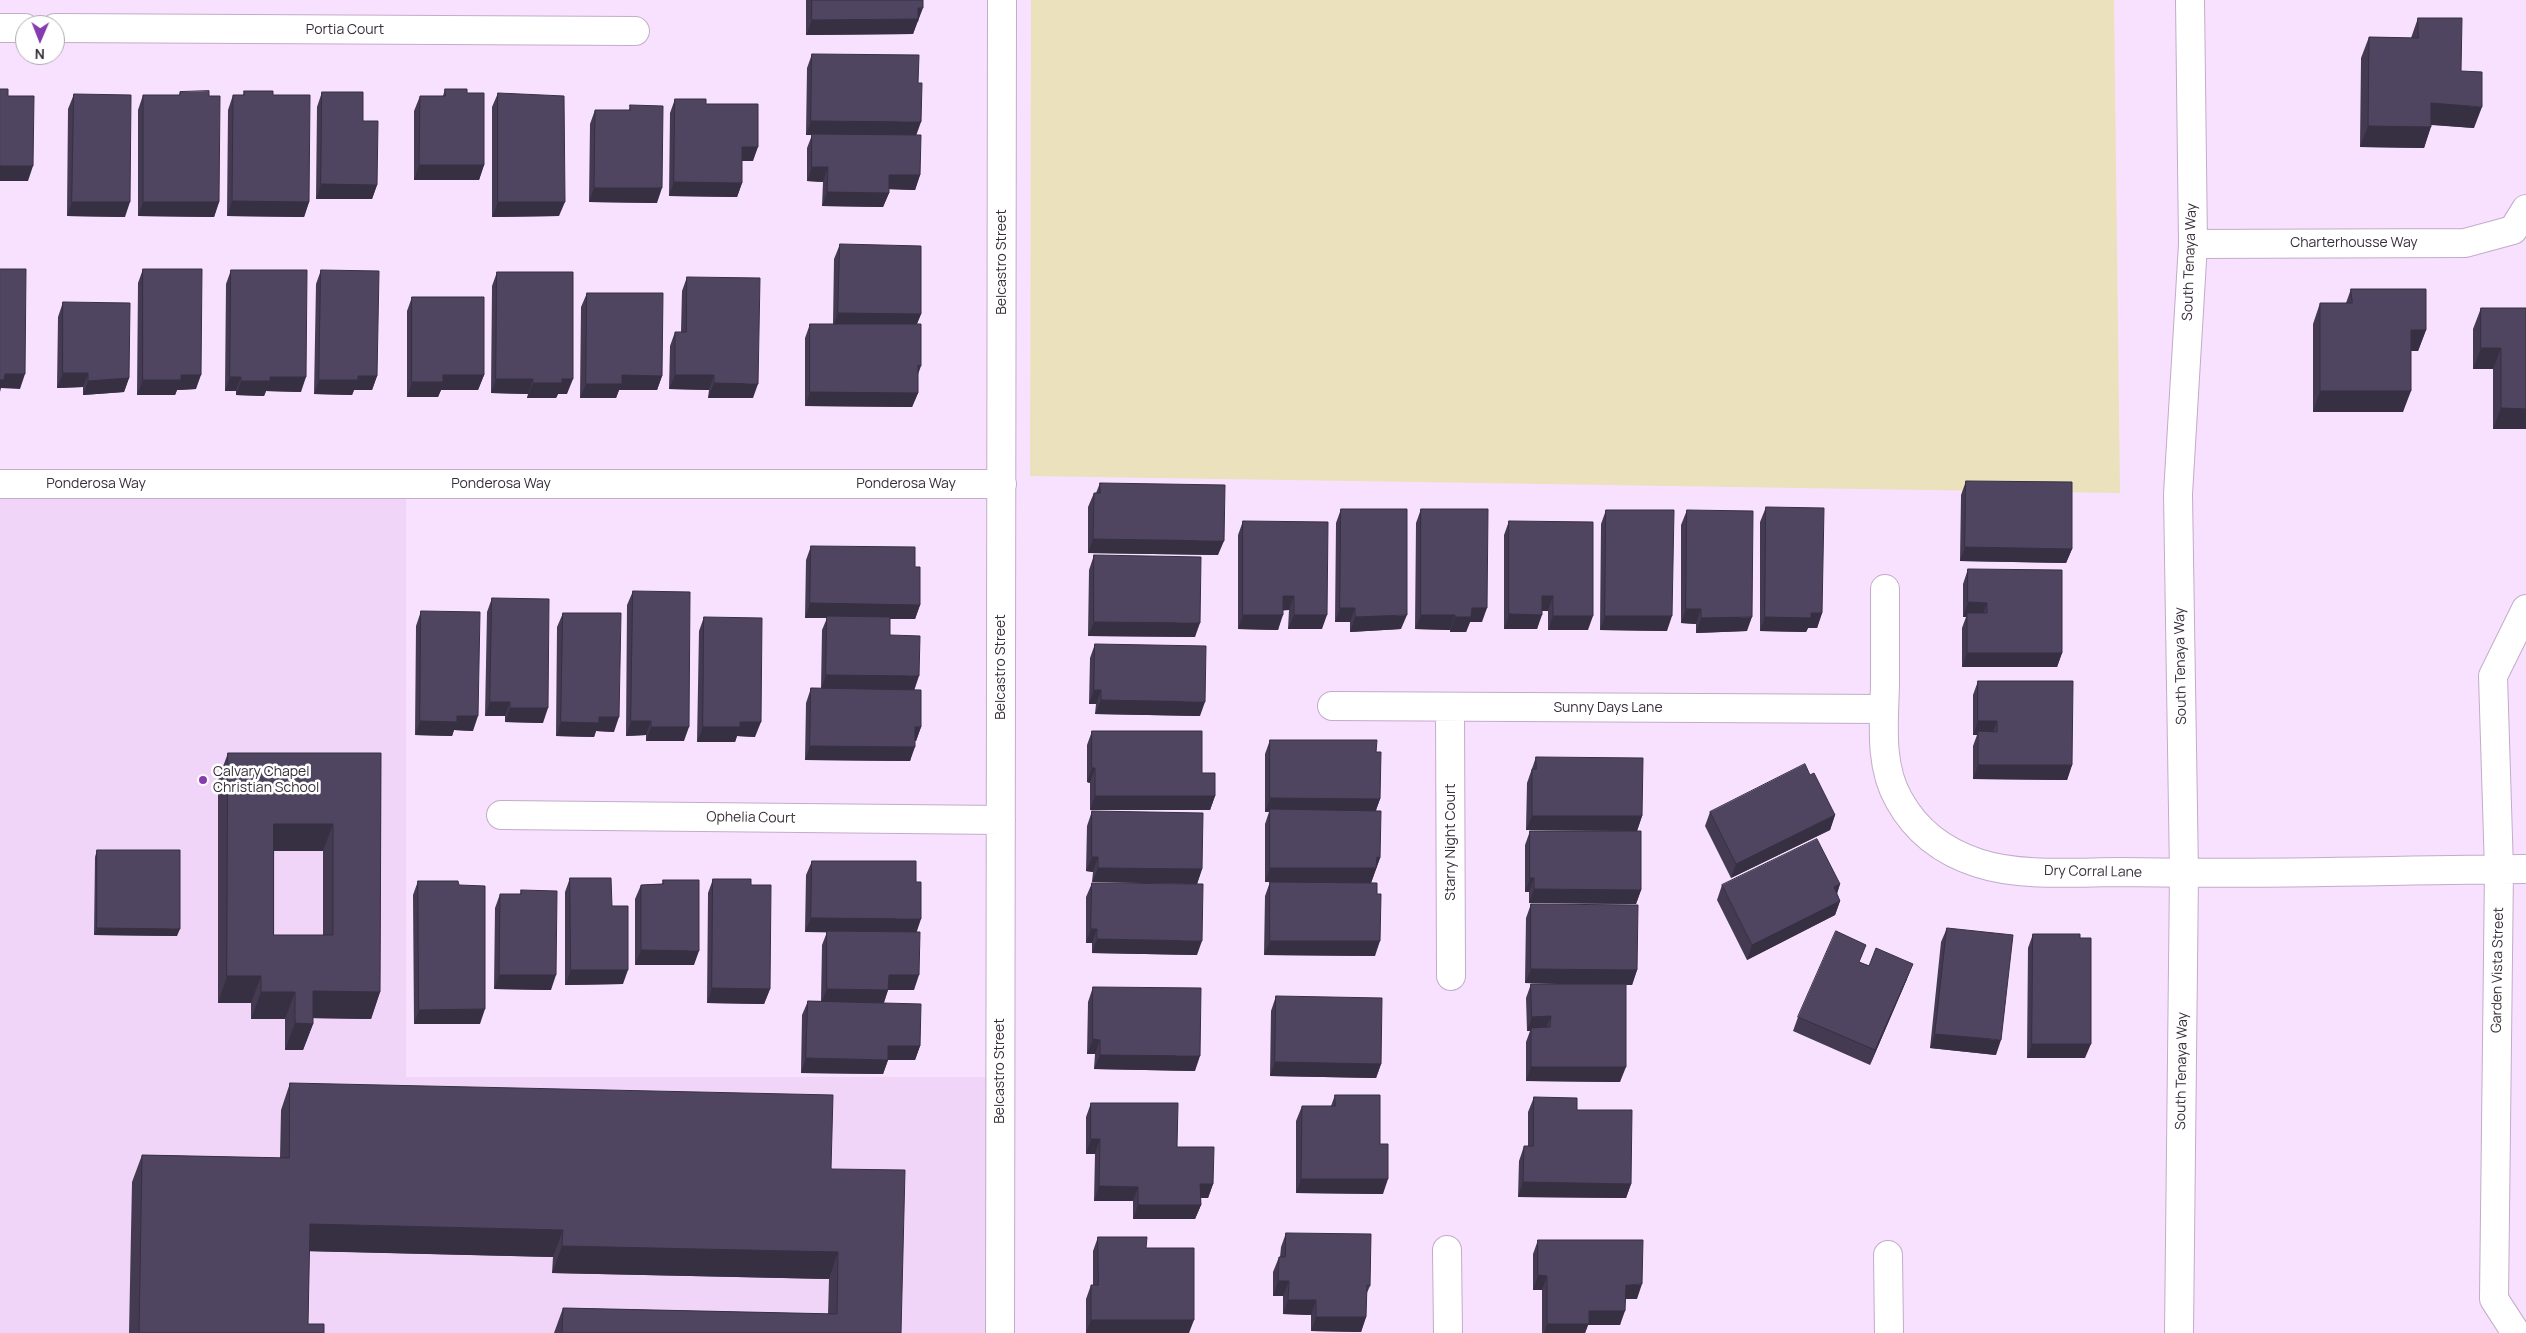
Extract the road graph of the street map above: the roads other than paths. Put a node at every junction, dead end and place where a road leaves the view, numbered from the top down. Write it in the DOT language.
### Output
graph roads {
  1 [pos="1002,0"];
  2 [pos="2190,0"];
  3 [pos="0,28"];
  4 [pos="15,28"];
  5 [pos="65,28"];
  6 [pos="635,31"];
  7 [pos="2520,220"];
  8 [pos="2193,244"];
  9 [pos="0,484"];
  10 [pos="1002,484"];
  11 [pos="1885,589"];
  12 [pos="2526,609"];
  13 [pos="1332,706"];
  14 [pos="1450,707"];
  15 [pos="1884,709"];
  16 [pos="501,815"];
  17 [pos="1001,820"];
  18 [pos="2499,870"];
  19 [pos="2526,870"];
  20 [pos="2184,874"];
  21 [pos="1451,976"];
  22 [pos="1448,1250"];
  23 [pos="1888,1255"];
  24 [pos="1000,1333"];
  25 [pos="1448,1333"];
  26 [pos="1889,1333"];
  27 [pos="2179,1333"];
  28 [pos="2516,1333"];
  1 -- 10 [label="street, Belcastro Street"];
  2 -- 8 [label="street, South Tenaya Way"];
  3 -- 4 [label="street"];
  5 -- 6 [label="street, Portia Court"];
  7 -- 8 [label="street, Charterhousse Way"];
  8 -- 20 [label="street, South Tenaya Way"];
  9 -- 10 [label="street, Ponderosa Way"];
  10 -- 17 [label="street, Belcastro Street"];
  11 -- 15 [label="street, Dry Corral Lane"];
  12 -- 18 [label="street, Garden Vista Street"];
  13 -- 14 [label="street, Sunny Days Lane"];
  14 -- 15 [label="street, Sunny Days Lane"];
  14 -- 21 [label="street, Starry Night Court"];
  15 -- 20 [label="street, Dry Corral Lane"];
  16 -- 17 [label="street, Ophelia Court"];
  17 -- 24 [label="street, Belcastro Street"];
  18 -- 19 [label="street, Dry Corral Lane"];
  18 -- 20 [label="street, Dry Corral Lane"];
  18 -- 28 [label="street, Garden Vista Street"];
  20 -- 27 [label="street, South Tenaya Way"];
  22 -- 25 [label="street"];
  23 -- 26 [label="street"];
}
